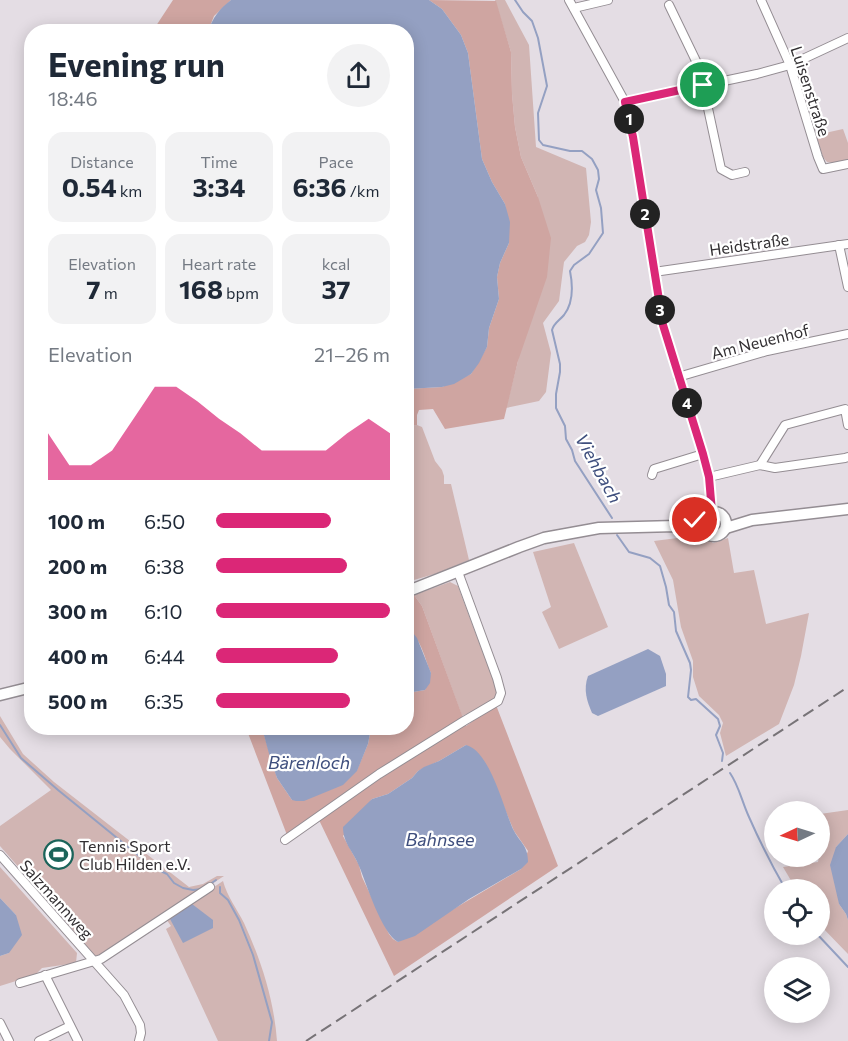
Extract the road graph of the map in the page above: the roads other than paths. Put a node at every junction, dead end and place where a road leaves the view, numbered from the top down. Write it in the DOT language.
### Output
graph roads {
  1 [pos="569,0"];
  2 [pos="608,0"];
  3 [pos="761,0"];
  4 [pos="669,4"];
  5 [pos="574,8"];
  6 [pos="848,38"];
  7 [pos="790,65"];
  8 [pos="703,85"];
  9 [pos="625,102"];
  10 [pos="848,164"];
  11 [pos="745,172"];
  12 [pos="848,244"];
  13 [pos="839,245"];
  14 [pos="654,272"];
  15 [pos="848,287"];
  16 [pos="848,334"];
  17 [pos="678,377"];
  18 [pos="848,425"];
  19 [pos="703,454"];
  20 [pos="848,457"];
  21 [pos="760,465"];
  22 [pos="652,475"];
  23 [pos="709,477"];
  24 [pos="848,509"];
  25 [pos="712,512"];
  26 [pos="725,523"];
  27 [pos="702,524"];
  28 [pos="458,572"];
  29 [pos="414,589"];
  30 [pos="24,689"];
  31 [pos="0,695"];
  32 [pos="285,840"];
  33 [pos="0,855"];
  34 [pos="210,887"];
  35 [pos="94,961"];
  36 [pos="45,975"];
  37 [pos="20,983"];
  38 [pos="0,1023"];
  39 [pos="70,1026"];
  40 [pos="9,1041"];
  41 [pos="39,1041"];
  42 [pos="78,1041"];
  43 [pos="140,1041"];
  1 -- 5 [label="street"];
  2 -- 5 [label="street"];
  3 -- 7 [label="street, Luisenstraße"];
  4 -- 8 [label="street"];
  5 -- 9 [label="street"];
  6 -- 7 [label="street"];
  7 -- 8 [label="street"];
  7 -- 10 [label="street, Luisenstraße"];
  8 -- 9 [label="street"];
  8 -- 11 [label="street"];
  9 -- 14 [label="street"];
  12 -- 13 [label="street, Heidstraße"];
  13 -- 14 [label="street, Heidstraße"];
  13 -- 15 [label="street"];
  14 -- 17 [label="street"];
  16 -- 17 [label="street, Am Neuenhof"];
  17 -- 19 [label="street"];
  18 -- 21 [label="street"];
  19 -- 22 [label="street"];
  19 -- 23 [label="street"];
  20 -- 21 [label="street"];
  21 -- 23 [label="street"];
  23 -- 25 [label="street"];
  24 -- 26 [label="main road"];
  25 -- 26 [label="main road"];
  25 -- 27 [label="main road"];
  26 -- 27 [label="main road"];
  27 -- 28 [label="main road"];
  28 -- 29 [label="main road"];
  28 -- 32 [label="street"];
  30 -- 31 [label="main road"];
  33 -- 35 [label="street, Salzmannweg"];
  34 -- 35 [label="street"];
  35 -- 36 [label="street"];
  35 -- 43 [label="street, Salzmannweg"];
  36 -- 37 [label="street"];
  36 -- 39 [label="street"];
  38 -- 40 [label="street"];
  39 -- 41 [label="street"];
  39 -- 42 [label="street"];
}
